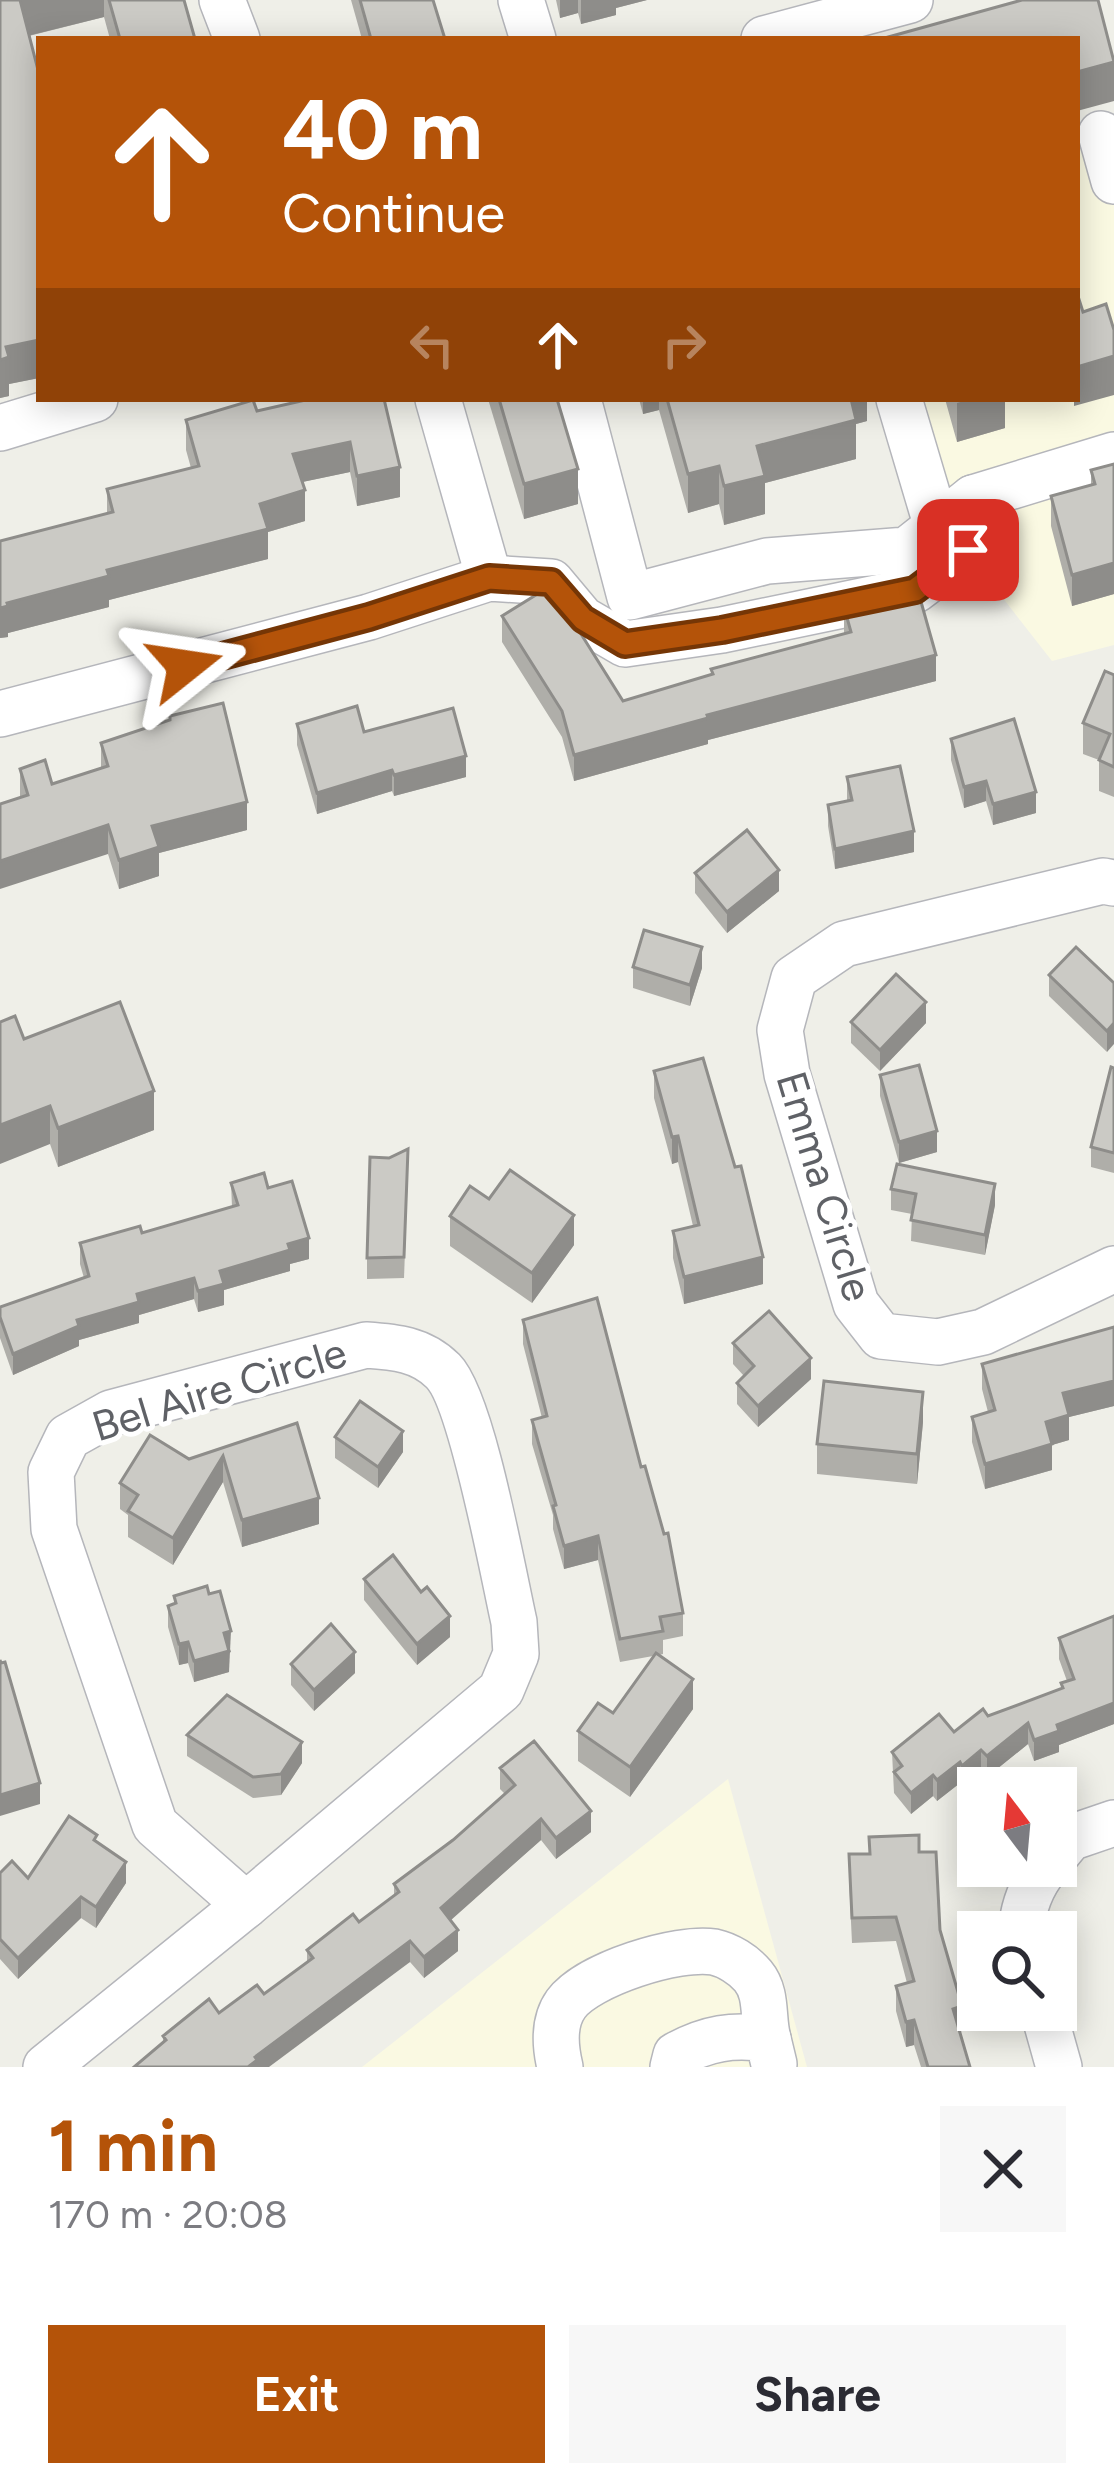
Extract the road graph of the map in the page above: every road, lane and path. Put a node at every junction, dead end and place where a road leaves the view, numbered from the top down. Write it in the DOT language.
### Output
graph roads {
  1 [pos="222,0"];
  2 [pos="521,0"];
  3 [pos="910,0"];
  4 [pos="236,36"];
  5 [pos="532,36"];
  6 [pos="775,36"];
  7 [pos="1098,135"];
  8 [pos="1114,182"];
  9 [pos="85,402"];
  10 [pos="439,402"];
  11 [pos="579,402"];
  12 [pos="900,402"];
  13 [pos="0,428"];
  14 [pos="1114,455"];
  15 [pos="973,498"];
  16 [pos="937,527"];
  17 [pos="489,578"];
  18 [pos="0,715"];
  19 [pos="1114,884"];
  20 [pos="1114,1269"];
  21 [pos="1114,1823"];
  22 [pos="1077,1836"];
  23 [pos="246,1905"];
  24 [pos="1049,2031"];
  25 [pos="769,2042"];
  26 [pos="46,2067"];
  27 [pos="560,2067"];
  28 [pos="584,2067"];
  29 [pos="673,2067"];
  30 [pos="1059,2067"];
  1 -- 4 [label="street"];
  2 -- 5 [label="street"];
  3 -- 6 [label="street"];
  7 -- 8 [label="street"];
  9 -- 13 [label="street"];
  10 -- 17 [label="street"];
  11 -- 16 [label="street"];
  12 -- 16 [label="street"];
  14 -- 15 [label="street"];
  15 -- 16 [label="street"];
  15 -- 17 [label="street"];
  17 -- 18 [label="street"];
  19 -- 20 [label="street, Emma Circle"];
  21 -- 22 [label="street"];
  23 -- 23 [label="street, Bel Aire Circle"];
  23 -- 26 [label="street, Bel Aire Circle"];
  24 -- 30 [label="street"];
  25 -- 27 [label="street"];
  25 -- 28 [label="street"];
  25 -- 29 [label="street"];
}
